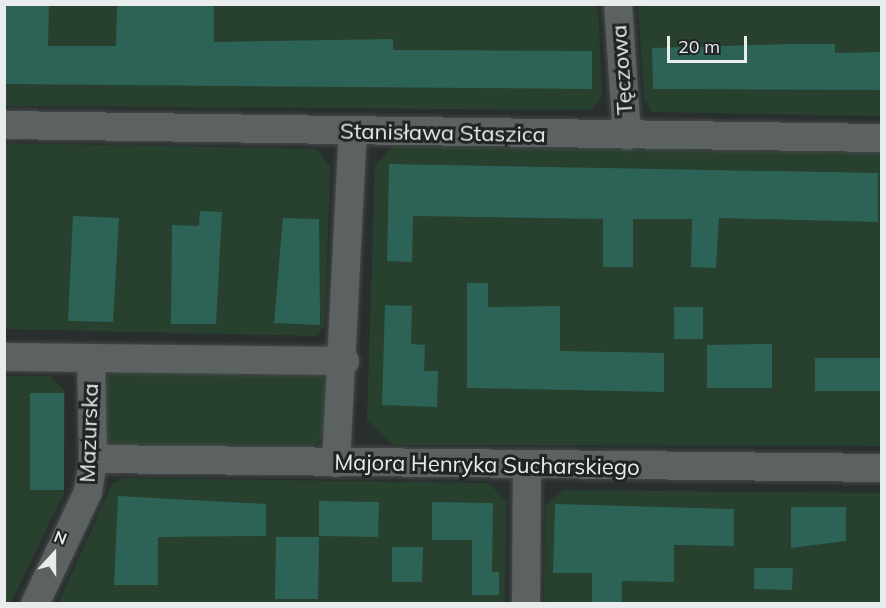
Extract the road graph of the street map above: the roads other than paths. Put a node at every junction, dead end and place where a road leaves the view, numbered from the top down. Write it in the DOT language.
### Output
graph roads {
  1 [pos="618,4"];
  2 [pos="4,125"];
  3 [pos="353,132"];
  4 [pos="627,136"];
  5 [pos="882,138"];
  6 [pos="4,357"];
  7 [pos="91,358"];
  8 [pos="345,361"];
  9 [pos="93,459"];
  10 [pos="336,463"];
  11 [pos="527,466"];
  12 [pos="882,468"];
  13 [pos="35,603"];
  14 [pos="526,603"];
  1 -- 4 [label="street, Tęczowa"];
  2 -- 3 [label="street, Stanisława Staszica"];
  3 -- 4 [label="street, Stanisława Staszica"];
  3 -- 8 [label="street"];
  4 -- 5 [label="street, Stanisława Staszica"];
  6 -- 7 [label="street"];
  7 -- 8 [label="street"];
  7 -- 9 [label="street, Mazurska"];
  8 -- 10 [label="street"];
  9 -- 10 [label="street, Majora Henryka Sucharskiego"];
  9 -- 13 [label="street, Mazurska"];
  10 -- 11 [label="street, Majora Henryka Sucharskiego"];
  11 -- 12 [label="street, Majora Henryka Sucharskiego"];
  11 -- 14 [label="street"];
}
